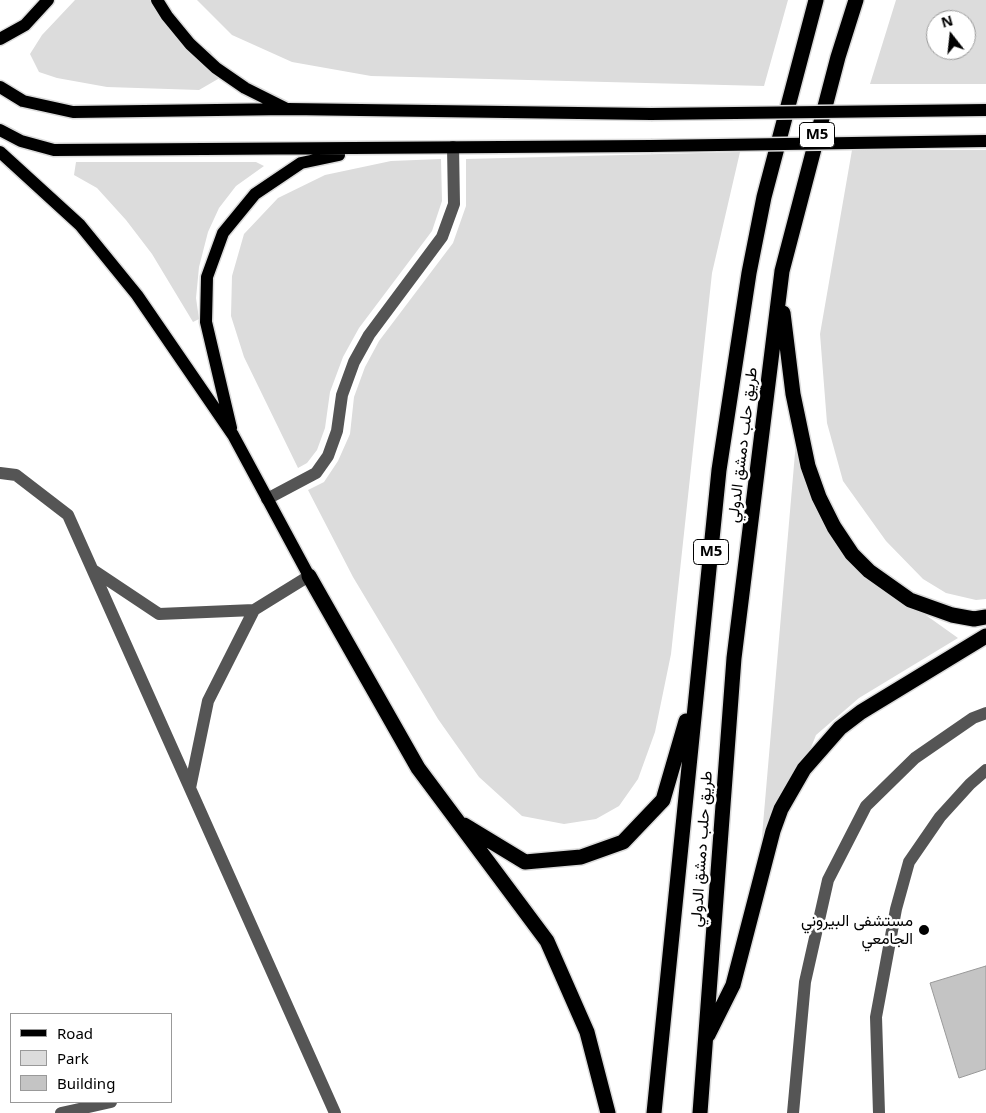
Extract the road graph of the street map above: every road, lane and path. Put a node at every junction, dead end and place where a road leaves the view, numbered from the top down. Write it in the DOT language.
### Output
graph roads {
  1 [pos="48,0"];
  2 [pos="157,0"];
  3 [pos="816,0"];
  4 [pos="856,0"];
  5 [pos="0,39"];
  6 [pos="0,87"];
  7 [pos="288,109"];
  8 [pos="986,110"];
  9 [pos="0,130"];
  10 [pos="986,140"];
  11 [pos="453,147"];
  12 [pos="363,149"];
  13 [pos="0,152"];
  14 [pos="782,271"];
  15 [pos="233,435"];
  16 [pos="0,472"];
  17 [pos="267,499"];
  18 [pos="93,570"];
  19 [pos="309,576"];
  20 [pos="254,610"];
  21 [pos="986,618"];
  22 [pos="986,636"];
  23 [pos="696,683"];
  24 [pos="986,713"];
  25 [pos="986,770"];
  26 [pos="190,788"];
  27 [pos="457,820"];
  28 [pos="705,1041"];
  29 [pos="106,1103"];
  30 [pos="61,1113"];
  31 [pos="335,1113"];
  32 [pos="608,1113"];
  33 [pos="654,1113"];
  34 [pos="700,1113"];
  35 [pos="793,1113"];
  36 [pos="879,1113"];
  1 -- 5 [label="main road"];
  2 -- 7 [label="main road"];
  3 -- 23 [label="highway, طريق حلب دمشق الدولي / M5"];
  4 -- 14 [label="highway, طريق حلب دمشق الدولي / M5"];
  6 -- 7 [label="main road"];
  7 -- 8 [label="main road, bridge"];
  9 -- 12 [label="main road"];
  10 -- 11 [label="main road, bridge"];
  11 -- 12 [label="main road"];
  11 -- 17 [label="street"];
  12 -- 15 [label="main road"];
  13 -- 15 [label="main road"];
  14 -- 21 [label="highway"];
  14 -- 28 [label="highway, طريق حلب دمشق الدولي / M5"];
  15 -- 17 [label="main road"];
  16 -- 18 [label="street"];
  17 -- 19 [label="main road"];
  18 -- 20 [label="street"];
  18 -- 26 [label="street"];
  19 -- 20 [label="street"];
  19 -- 27 [label="highway"];
  20 -- 26 [label="street"];
  22 -- 28 [label="highway"];
  23 -- 27 [label="highway"];
  23 -- 33 [label="highway, طريق حلب دمشق الدولي / M5"];
  24 -- 35 [label="street"];
  25 -- 36 [label="street"];
  26 -- 31 [label="street"];
  27 -- 32 [label="highway"];
  28 -- 34 [label="highway, طريق حلب دمشق الدولي / M5"];
  29 -- 30 [label="street"];
}
